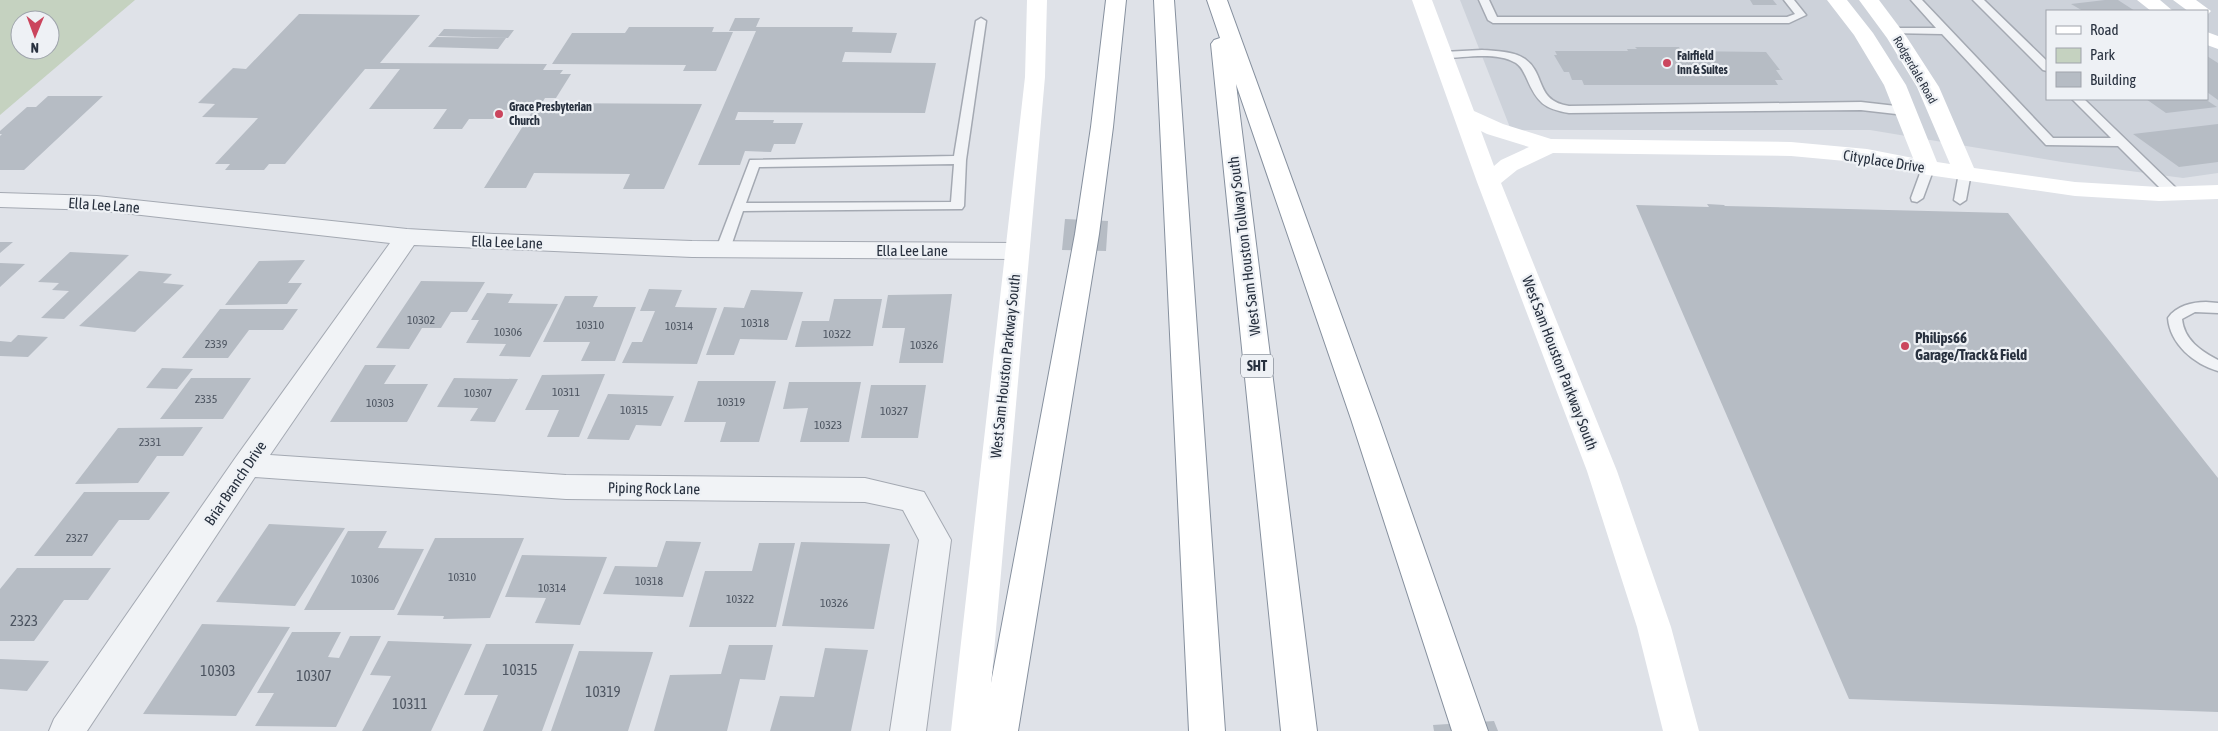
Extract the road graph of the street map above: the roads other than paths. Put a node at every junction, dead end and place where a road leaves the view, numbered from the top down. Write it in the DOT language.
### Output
graph roads {
  1 [pos="1037,0"];
  2 [pos="1116,0"];
  3 [pos="1164,0"];
  4 [pos="1216,0"];
  5 [pos="1422,0"];
  6 [pos="1484,0"];
  7 [pos="1789,0"];
  8 [pos="1837,0"];
  9 [pos="1869,0"];
  10 [pos="1916,0"];
  11 [pos="1978,0"];
  12 [pos="2146,0"];
  13 [pos="2183,0"];
  14 [pos="2161,10"];
  15 [pos="2198,10"];
  16 [pos="981,21"];
  17 [pos="1892,31"];
  18 [pos="1945,31"];
  19 [pos="1442,55"];
  20 [pos="2046,67"];
  21 [pos="2079,100"];
  22 [pos="1905,111"];
  23 [pos="1464,115"];
  24 [pos="2121,142"];
  25 [pos="1549,146"];
  26 [pos="960,160"];
  27 [pos="1928,168"];
  28 [pos="1965,173"];
  29 [pos="1490,182"];
  30 [pos="2218,192"];
  31 [pos="2173,194"];
  32 [pos="1917,198"];
  33 [pos="0,200"];
  34 [pos="1960,200"];
  35 [pos="738,207"];
  36 [pos="407,237"];
  37 [pos="722,249"];
  38 [pos="1016,251"];
  39 [pos="2218,308"];
  40 [pos="2218,366"];
  41 [pos="247,466"];
  42 [pos="1684,722"];
  43 [pos="67,731"];
  44 [pos="908,731"];
  45 [pos="970,731"];
  46 [pos="1000,731"];
  47 [pos="1207,731"];
  48 [pos="1299,731"];
  49 [pos="1470,731"];
  1 -- 38 [label="main road, West Sam Houston Parkway South"];
  2 -- 46 [label="main road"];
  3 -- 47 [label="main road"];
  4 -- 48 [label="main road, West Sam Houston Tollway South / SHT"];
  4 -- 49 [label="main road"];
  5 -- 19 [label="main road, West Sam Houston Parkway South"];
  6 -- 7 [label="lane"];
  8 -- 22 [label="main road, Rodgerdale Road"];
  9 -- 17 [label="main road, Rodgerdale Road"];
  10 -- 18 [label="lane"];
  11 -- 20 [label="lane"];
  12 -- 14 [label="main road"];
  13 -- 15 [label="main road"];
  16 -- 26 [label="lane"];
  17 -- 18 [label="lane"];
  17 -- 28 [label="main road, Rodgerdale Road"];
  18 -- 24 [label="lane"];
  19 -- 22 [label="lane"];
  19 -- 23 [label="main road, West Sam Houston Parkway South"];
  21 -- 24 [label="lane"];
  22 -- 27 [label="main road, Rodgerdale Road"];
  23 -- 25 [label="main road, Cityplace Drive"];
  23 -- 29 [label="main road, West Sam Houston Parkway South"];
  24 -- 31 [label="lane"];
  25 -- 27 [label="main road, Cityplace Drive"];
  25 -- 29 [label="main road, Cityplace Drive"];
  26 -- 35 [label="lane"];
  26 -- 35 [label="lane"];
  27 -- 28 [label="main road, Cityplace Drive"];
  27 -- 32 [label="lane"];
  28 -- 31 [label="main road, Cityplace Drive"];
  28 -- 34 [label="lane"];
  29 -- 42 [label="main road, West Sam Houston Parkway South"];
  30 -- 31 [label="main road, Cityplace Drive"];
  33 -- 36 [label="street, Ella Lee Lane"];
  35 -- 37 [label="lane"];
  36 -- 37 [label="street, Ella Lee Lane"];
  36 -- 41 [label="street, Briar Branch Drive"];
  37 -- 38 [label="street, Ella Lee Lane"];
  38 -- 45 [label="main road, West Sam Houston Parkway South"];
  39 -- 40 [label="lane"];
  41 -- 43 [label="street, Briar Branch Drive"];
  41 -- 44 [label="street, Piping Rock Lane"];
}
